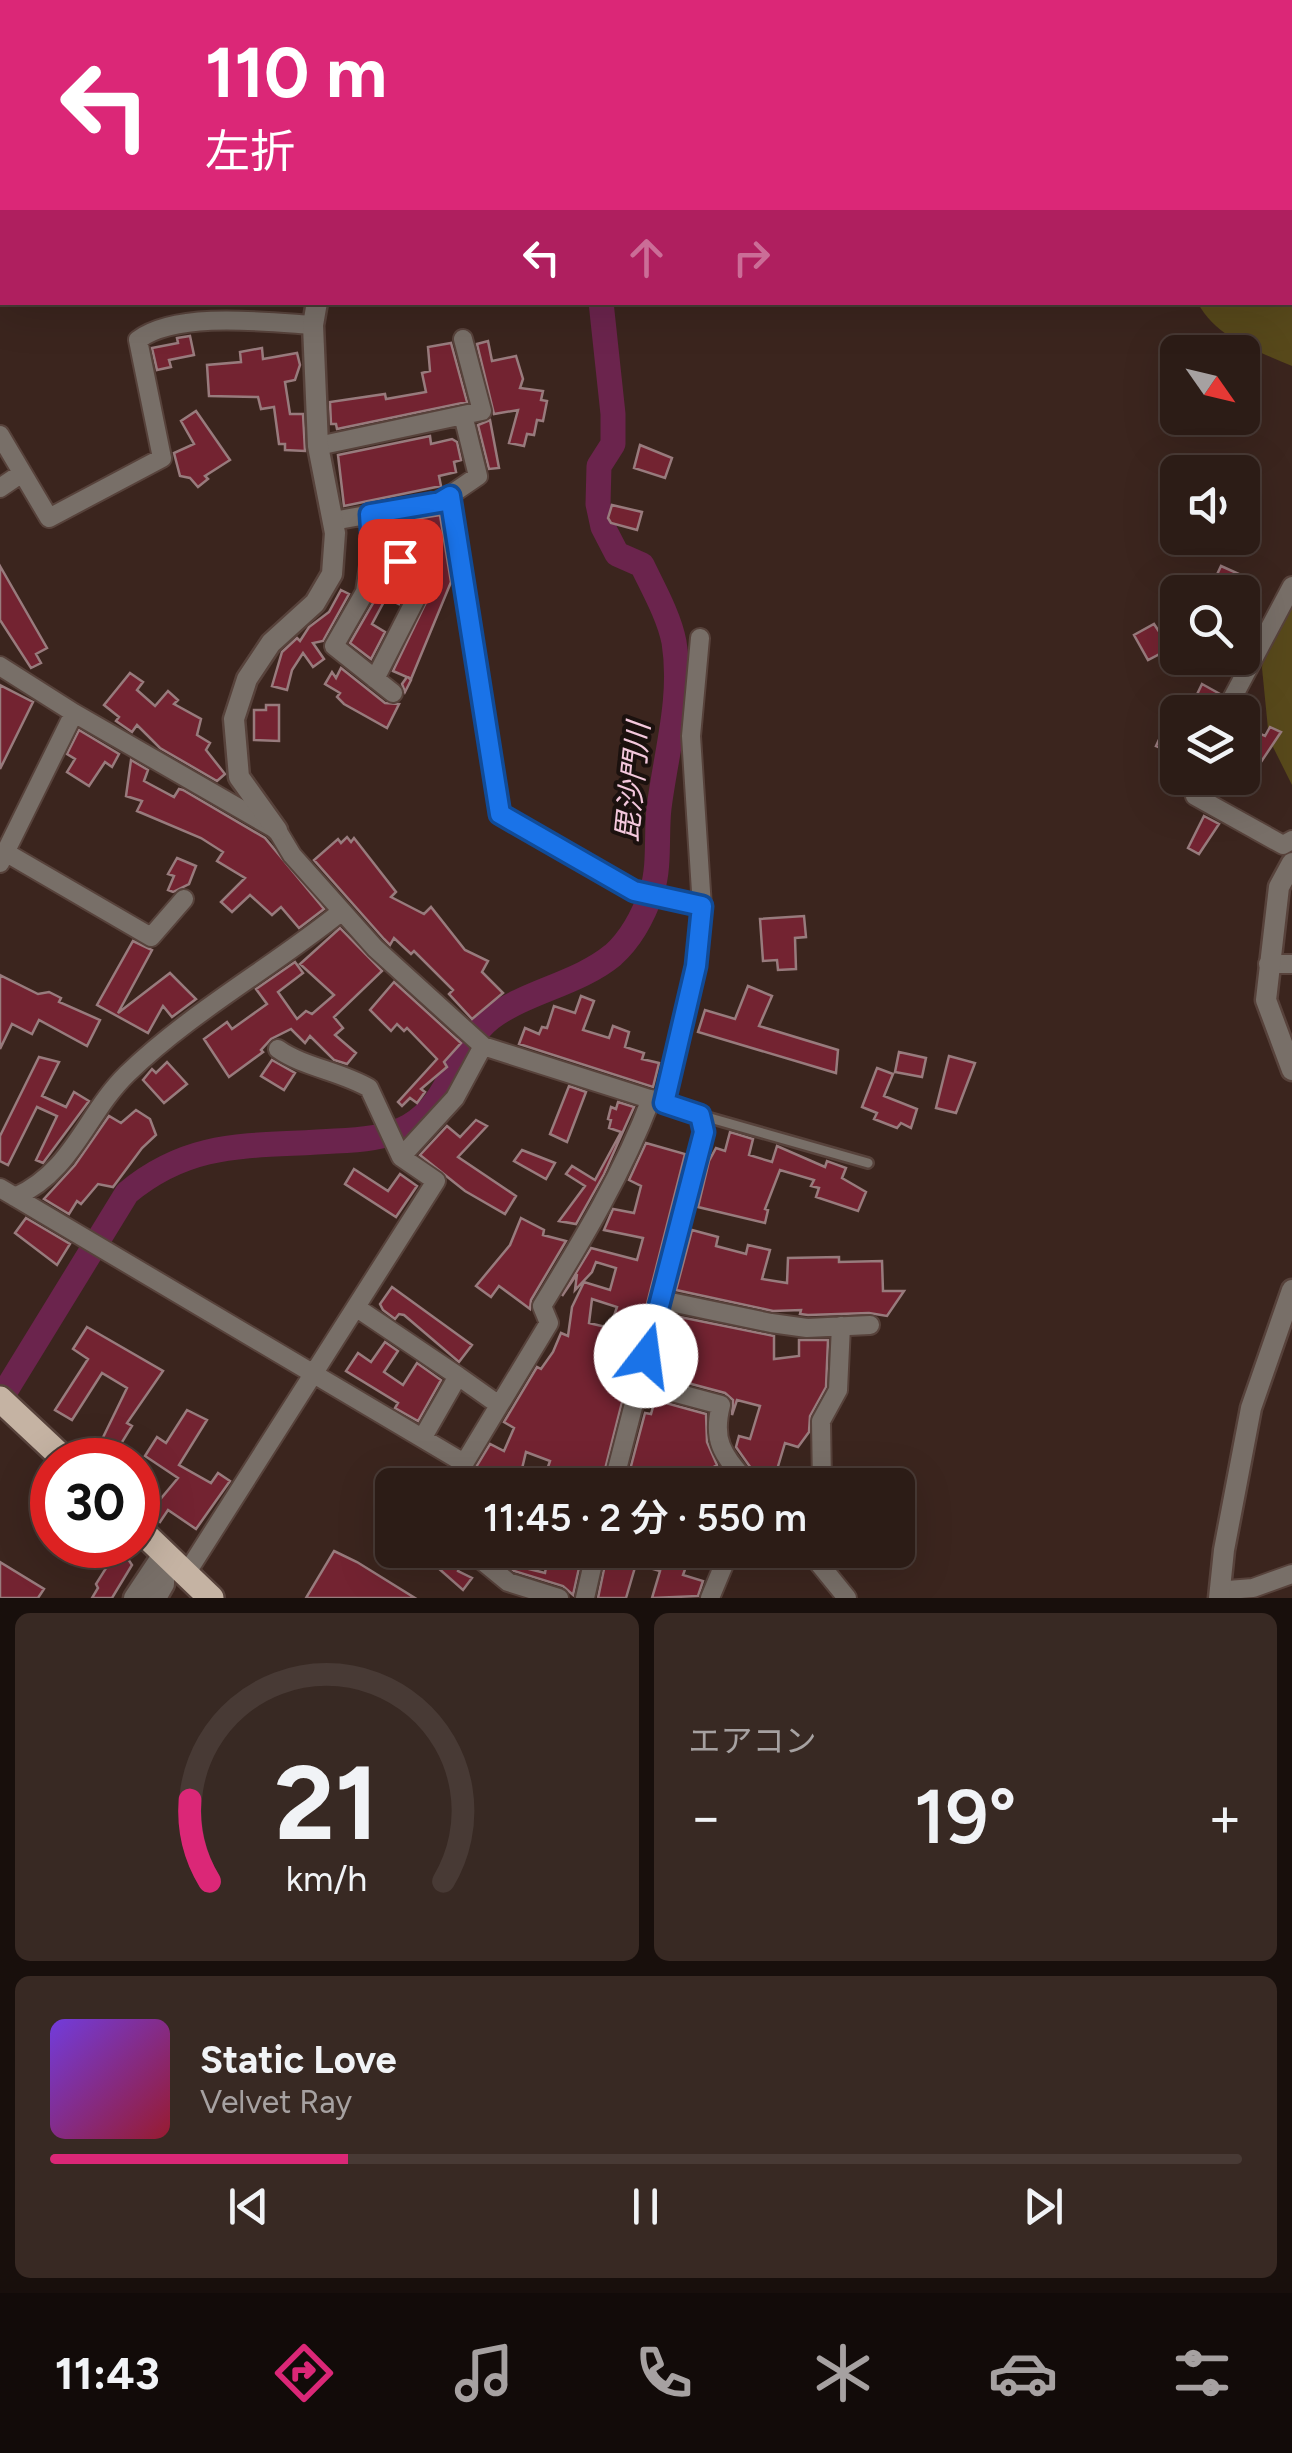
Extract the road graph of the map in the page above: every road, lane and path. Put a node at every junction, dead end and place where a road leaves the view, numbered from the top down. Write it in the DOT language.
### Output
graph roads {
  1 [pos="316,305"];
  2 [pos="313,326"];
  3 [pos="463,338"];
  4 [pos="463,415"];
  5 [pos="0,435"];
  6 [pos="318,446"];
  7 [pos="22,472"];
  8 [pos="0,488"];
  9 [pos="450,496"];
  10 [pos="370,514"];
  11 [pos="333,521"];
  12 [pos="372,546"];
  13 [pos="1292,586"];
  14 [pos="1285,612"];
  15 [pos="700,638"];
  16 [pos="0,666"];
  17 [pos="375,679"];
  18 [pos="393,693"];
  19 [pos="1235,695"];
  20 [pos="74,713"];
  21 [pos="1195,795"];
  22 [pos="277,830"];
  23 [pos="1292,840"];
  24 [pos="3,858"];
  25 [pos="1292,863"];
  26 [pos="184,899"];
  27 [pos="702,906"];
  28 [pos="342,911"];
  29 [pos="1268,964"];
  30 [pos="1292,964"];
  31 [pos="484,1046"];
  32 [pos="278,1050"];
  33 [pos="1291,1066"];
  34 [pos="657,1101"];
  35 [pos="700,1115"];
  36 [pos="401,1157"];
  37 [pos="868,1164"];
  38 [pos="8,1193"];
  39 [pos="1292,1290"];
  40 [pos="661,1300"];
  41 [pos="356,1308"];
  42 [pos="870,1325"];
  43 [pos="841,1326"];
  44 [pos="317,1373"];
  45 [pos="458,1376"];
  46 [pos="639,1383"];
  47 [pos="0,1400"];
  48 [pos="499,1405"];
  49 [pos="41,1438"];
  50 [pos="422,1438"];
  51 [pos="464,1463"];
  52 [pos="461,1468"];
  53 [pos="617,1468"];
  54 [pos="737,1468"];
  55 [pos="821,1468"];
  56 [pos="160,1549"];
  57 [pos="164,1553"];
  58 [pos="491,1568"];
  59 [pos="592,1568"];
  60 [pos="722,1568"];
  61 [pos="829,1568"];
  62 [pos="186,1574"];
  63 [pos="1292,1574"];
  64 [pos="134,1598"];
  65 [pos="156,1598"];
  66 [pos="211,1598"];
  67 [pos="559,1598"];
  68 [pos="586,1598"];
  69 [pos="710,1598"];
  70 [pos="847,1598"];
  71 [pos="1221,1598"];
  1 -- 2 [label="street"];
  2 -- 6 [label="street"];
  2 -- 7 [label="street"];
  3 -- 4 [label="street"];
  4 -- 6 [label="street"];
  4 -- 9 [label="street"];
  5 -- 7 [label="street"];
  6 -- 11 [label="street"];
  7 -- 8 [label="street"];
  9 -- 10 [label="street"];
  9 -- 27 [label="street"];
  10 -- 11 [label="street"];
  10 -- 12 [label="street"];
  11 -- 22 [label="street"];
  12 -- 17 [label="street"];
  12 -- 17 [label="street"];
  13 -- 14 [label="street"];
  14 -- 19 [label="street"];
  15 -- 27 [label="street"];
  16 -- 20 [label="street"];
  17 -- 18 [label="street"];
  20 -- 22 [label="street"];
  20 -- 24 [label="street"];
  21 -- 23 [label="street"];
  22 -- 28 [label="street"];
  24 -- 26 [label="street"];
  25 -- 29 [label="street"];
  27 -- 34 [label="street"];
  28 -- 31 [label="street"];
  28 -- 38 [label="street"];
  29 -- 30 [label="street"];
  29 -- 33 [label="street"];
  31 -- 34 [label="street"];
  31 -- 36 [label="street"];
  32 -- 36 [label="street"];
  34 -- 35 [label="street"];
  34 -- 48 [label="street"];
  35 -- 37 [label="lane"];
  35 -- 40 [label="street"];
  36 -- 41 [label="street"];
  38 -- 44 [label="street"];
  39 -- 71 [label="street"];
  40 -- 43 [label="street"];
  40 -- 46 [label="street"];
  41 -- 44 [label="street"];
  41 -- 45 [label="street"];
  42 -- 43 [label="street"];
  43 -- 55 [label="street"];
  44 -- 50 [label="street"];
  44 -- 62 [label="street"];
  45 -- 48 [label="street"];
  45 -- 50 [label="street"];
  46 -- 53 [label="street"];
  46 -- 54 [label="street"];
  47 -- 49 [label="main road"];
  48 -- 51 [label="street"];
  50 -- 51 [label="street"];
  51 -- 52 [label="street"];
  56 -- 57 [label="main road"];
  57 -- 62 [label="main road"];
  57 -- 64 [label="street"];
  57 -- 65 [label="street"];
  58 -- 67 [label="street"];
  59 -- 68 [label="street"];
  60 -- 69 [label="street"];
  61 -- 70 [label="street"];
  62 -- 66 [label="main road"];
  63 -- 71 [label="street"];
}
